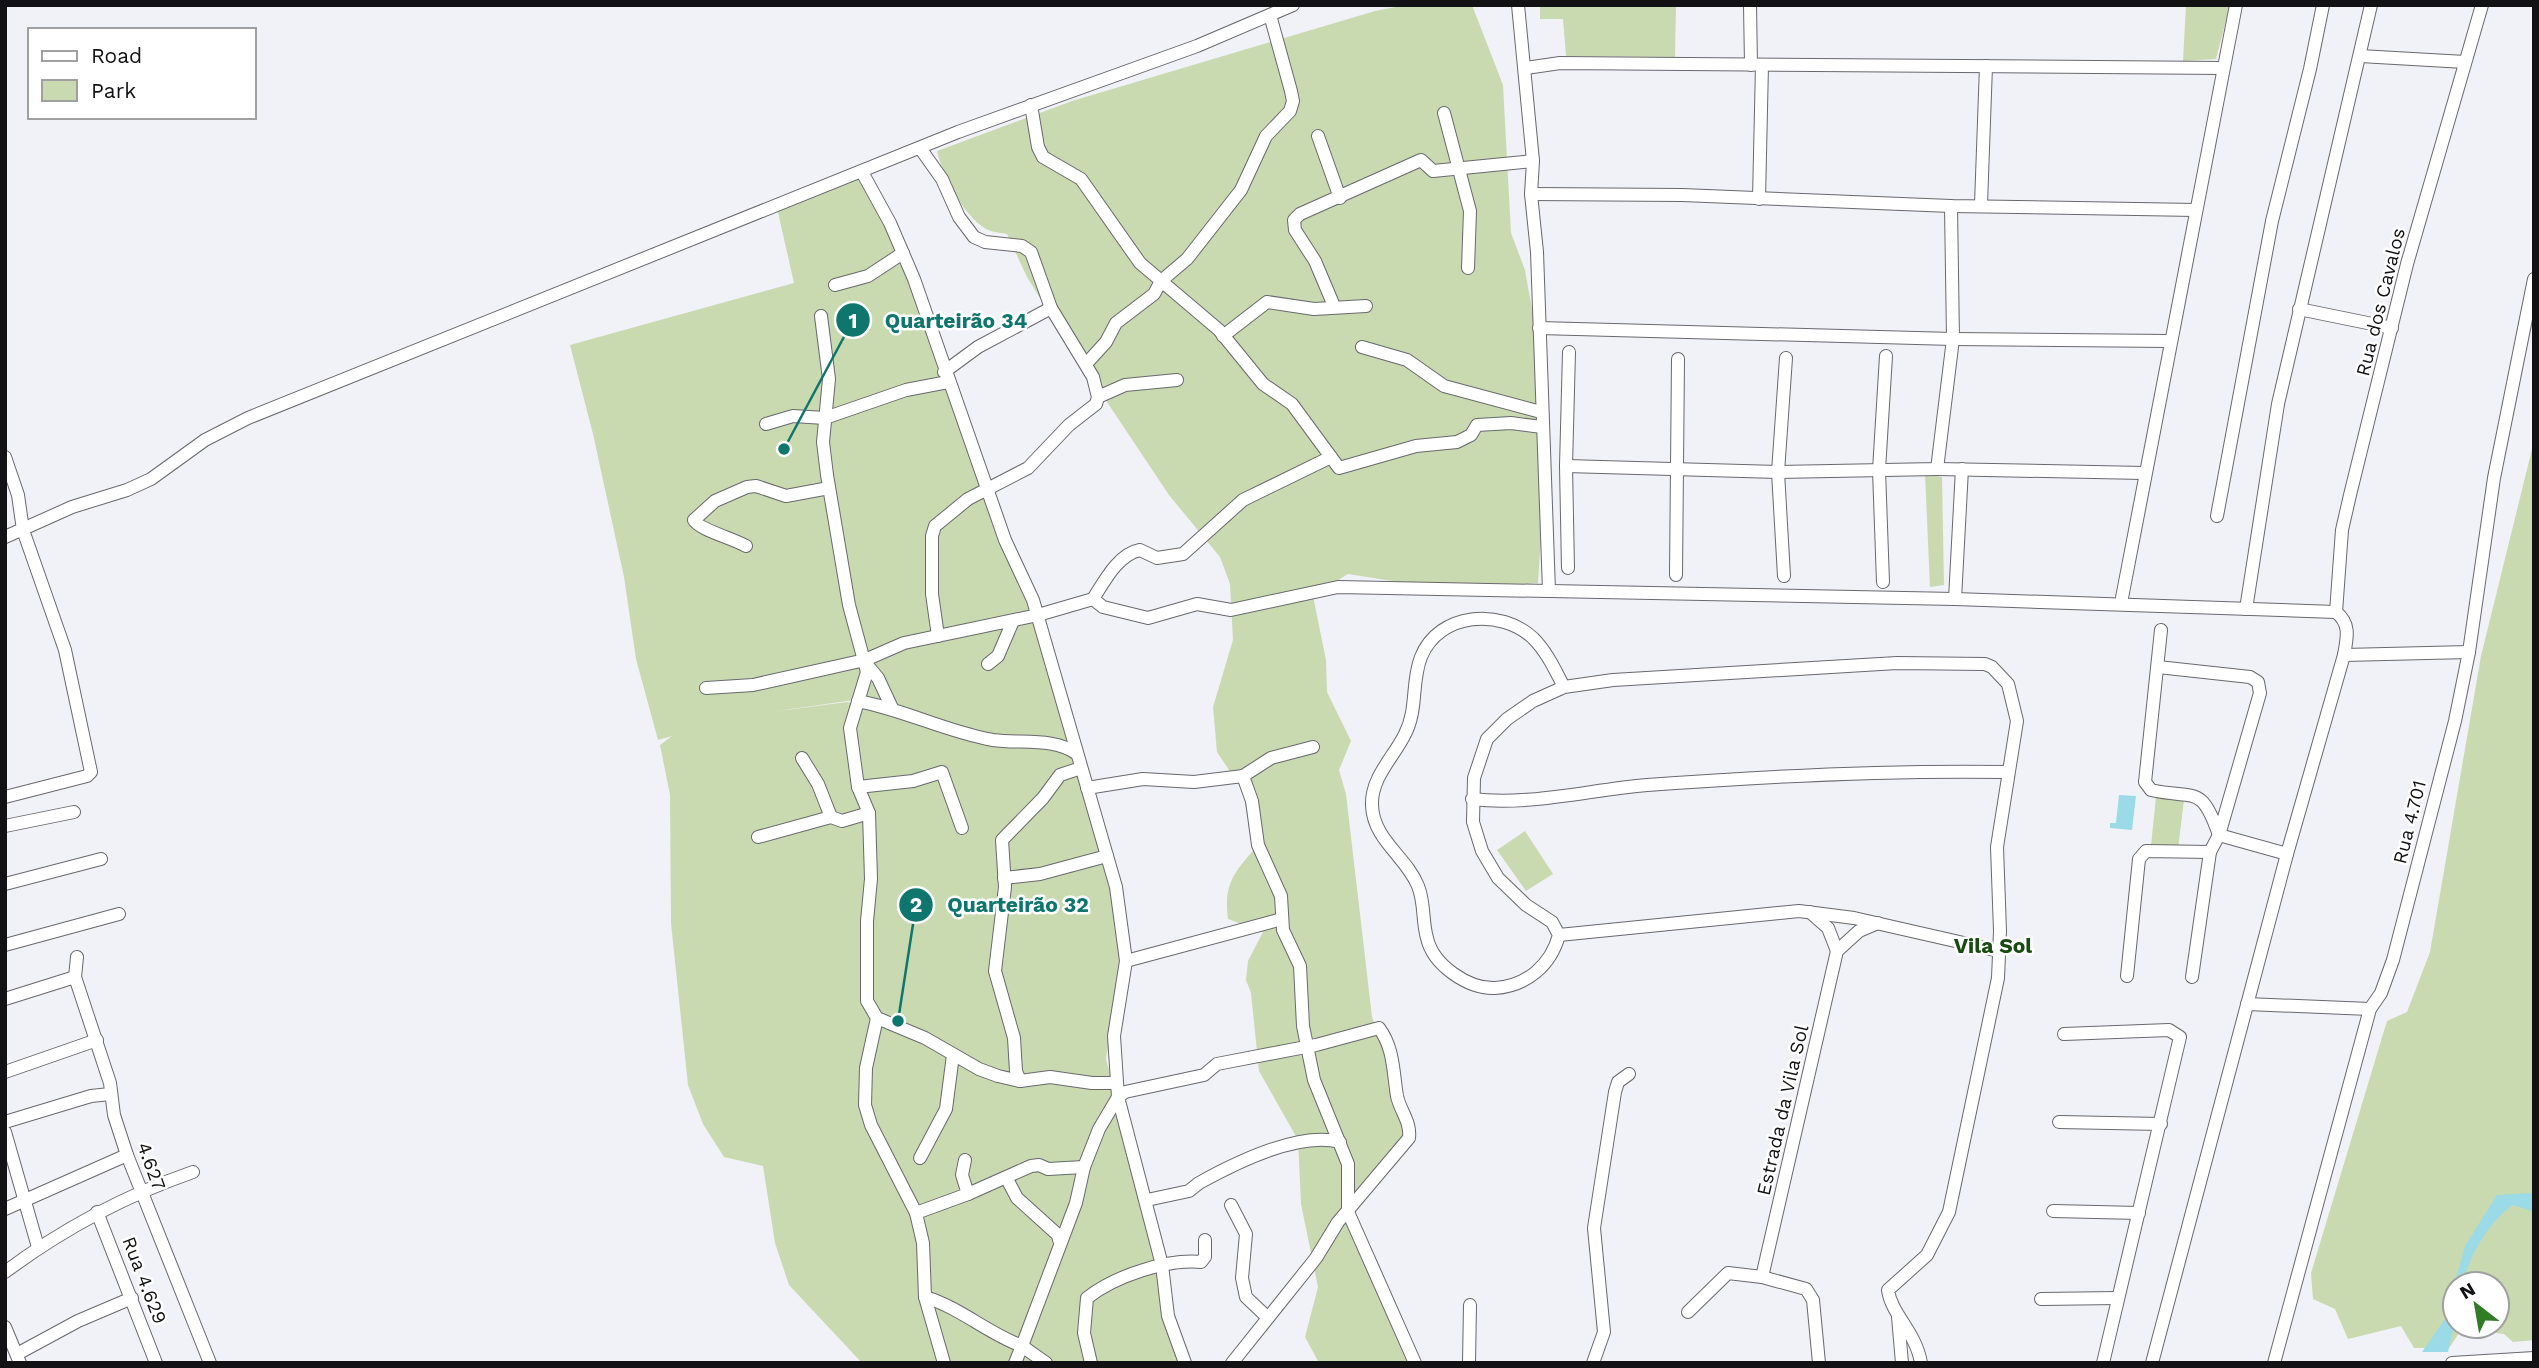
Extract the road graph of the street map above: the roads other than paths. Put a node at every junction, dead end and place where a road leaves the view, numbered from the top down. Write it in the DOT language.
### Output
graph roads {
  1 [pos="1293,5"];
  2 [pos="1518,5"];
  3 [pos="1750,5"];
  4 [pos="2236,5"];
  5 [pos="2323,5"];
  6 [pos="2371,5"];
  7 [pos="2482,5"];
  8 [pos="1270,15"];
  9 [pos="2360,56"];
  10 [pos="2465,62"];
  11 [pos="1756,65"];
  12 [pos="1986,66"];
  13 [pos="1526,68"];
  14 [pos="2223,68"];
  15 [pos="1031,105"];
  16 [pos="1444,114"];
  17 [pos="1318,136"];
  18 [pos="919,148"];
  19 [pos="1533,162"];
  20 [pos="1460,166"];
  21 [pos="862,172"];
  22 [pos="1531,194"];
  23 [pos="1340,198"];
  24 [pos="1759,198"];
  25 [pos="1982,204"];
  26 [pos="1951,206"];
  27 [pos="2196,210"];
  28 [pos="903,253"];
  29 [pos="1468,268"];
  30 [pos="2534,279"];
  31 [pos="1161,281"];
  32 [pos="835,285"];
  33 [pos="1334,306"];
  34 [pos="1366,306"];
  35 [pos="1051,308"];
  36 [pos="2299,309"];
  37 [pos="821,316"];
  38 [pos="1539,328"];
  39 [pos="2392,328"];
  40 [pos="1223,336"];
  41 [pos="1953,339"];
  42 [pos="2170,341"];
  43 [pos="1362,347"];
  44 [pos="1569,352"];
  45 [pos="1886,356"];
  46 [pos="1786,358"];
  47 [pos="1678,359"];
  48 [pos="1086,364"];
  49 [pos="946,377"];
  50 [pos="1177,380"];
  51 [pos="1098,397"];
  52 [pos="1541,412"];
  53 [pos="824,418"];
  54 [pos="766,424"];
  55 [pos="1542,427"];
  56 [pos="5,457"];
  57 [pos="1331,457"];
  58 [pos="1566,466"];
  59 [pos="1937,469"];
  60 [pos="1962,469"];
  61 [pos="1675,470"];
  62 [pos="1879,470"];
  63 [pos="1778,472"];
  64 [pos="2144,473"];
  65 [pos="829,488"];
  66 [pos="987,488"];
  67 [pos="2217,516"];
  68 [pos="23,530"];
  69 [pos="5,537"];
  70 [pos="746,546"];
  71 [pos="1568,568"];
  72 [pos="1676,575"];
  73 [pos="1784,576"];
  74 [pos="1883,582"];
  75 [pos="1549,591"];
  76 [pos="1093,599"];
  77 [pos="1955,599"];
  78 [pos="2121,603"];
  79 [pos="2246,610"];
  80 [pos="2336,612"];
  81 [pos="1038,615"];
  82 [pos="1013,621"];
  83 [pos="2161,630"];
  84 [pos="938,636"];
  85 [pos="2469,652"];
  86 [pos="2344,655"];
  87 [pos="866,662"];
  88 [pos="988,664"];
  89 [pos="2158,667"];
  90 [pos="1564,687"];
  91 [pos="706,688"];
  92 [pos="858,701"];
  93 [pos="892,708"];
  94 [pos="1312,747"];
  95 [pos="1077,754"];
  96 [pos="802,758"];
  97 [pos="1082,768"];
  98 [pos="2008,772"];
  99 [pos="1244,776"];
  100 [pos="858,787"];
  101 [pos="1087,788"];
  102 [pos="5,797"];
  103 [pos="1472,799"];
  104 [pos="74,812"];
  105 [pos="869,813"];
  106 [pos="831,817"];
  107 [pos="5,826"];
  108 [pos="962,828"];
  109 [pos="2219,835"];
  110 [pos="758,837"];
  111 [pos="2210,852"];
  112 [pos="2287,854"];
  113 [pos="1107,856"];
  114 [pos="101,859"];
  115 [pos="1003,878"];
  116 [pos="5,884"];
  117 [pos="1810,912"];
  118 [pos="119,914"];
  119 [pos="1282,919"];
  120 [pos="1878,923"];
  121 [pos="1559,935"];
  122 [pos="5,945"];
  123 [pos="1837,951"];
  124 [pos="1998,951"];
  125 [pos="77,957"];
  126 [pos="1126,961"];
  127 [pos="2127,976"];
  128 [pos="75,977"];
  129 [pos="2192,977"];
  130 [pos="5,999"];
  131 [pos="2247,1004"];
  132 [pos="2370,1009"];
  133 [pos="877,1018"];
  134 [pos="2064,1034"];
  135 [pos="97,1040"];
  136 [pos="1306,1046"];
  137 [pos="953,1055"];
  138 [pos="5,1072"];
  139 [pos="1629,1074"];
  140 [pos="1020,1081"];
  141 [pos="1117,1090"];
  142 [pos="110,1094"];
  143 [pos="5,1122"];
  144 [pos="2059,1122"];
  145 [pos="2161,1124"];
  146 [pos="5,1132"];
  147 [pos="1340,1142"];
  148 [pos="127,1155"];
  149 [pos="920,1158"];
  150 [pos="965,1160"];
  151 [pos="1084,1167"];
  152 [pos="193,1172"];
  153 [pos="1007,1179"];
  154 [pos="140,1190"];
  155 [pos="968,1194"];
  156 [pos="23,1200"];
  157 [pos="1147,1200"];
  158 [pos="1231,1205"];
  159 [pos="5,1209"];
  160 [pos="2053,1211"];
  161 [pos="97,1212"];
  162 [pos="1348,1212"];
  163 [pos="916,1213"];
  164 [pos="2139,1213"];
  165 [pos="1059,1240"];
  166 [pos="1205,1240"];
  167 [pos="38,1247"];
  168 [pos="1162,1265"];
  169 [pos="5,1272"];
  170 [pos="1762,1277"];
  171 [pos="925,1297"];
  172 [pos="2118,1297"];
  173 [pos="132,1298"];
  174 [pos="2041,1299"];
  175 [pos="1470,1305"];
  176 [pos="1896,1310"];
  177 [pos="1688,1312"];
  178 [pos="1267,1317"];
  179 [pos="5,1327"];
  180 [pos="1022,1346"];
  181 [pos="18,1359"];
  182 [pos="2534,1359"];
  183 [pos="156,1363"];
  184 [pos="210,1363"];
  185 [pos="944,1363"];
  186 [pos="1015,1363"];
  187 [pos="1046,1363"];
  188 [pos="1091,1363"];
  189 [pos="1185,1363"];
  190 [pos="1232,1363"];
  191 [pos="1415,1363"];
  192 [pos="1469,1363"];
  193 [pos="1592,1363"];
  194 [pos="1819,1363"];
  195 [pos="1902,1363"];
  196 [pos="1921,1363"];
  197 [pos="2103,1363"];
  198 [pos="2152,1363"];
  199 [pos="2274,1363"];
  200 [pos="2453,1363"];
  1 -- 8 [label="street"];
  2 -- 13 [label="street"];
  3 -- 11 [label="street"];
  4 -- 14 [label="street"];
  5 -- 67 [label="street"];
  6 -- 9 [label="street"];
  7 -- 10 [label="street, Rua dos Cavalos"];
  8 -- 15 [label="street"];
  8 -- 31 [label="street"];
  9 -- 10 [label="street"];
  9 -- 36 [label="street"];
  10 -- 39 [label="street, Rua dos Cavalos"];
  11 -- 12 [label="street"];
  11 -- 13 [label="street"];
  11 -- 24 [label="street"];
  12 -- 14 [label="street"];
  12 -- 25 [label="street"];
  13 -- 19 [label="street"];
  14 -- 27 [label="street"];
  15 -- 18 [label="street"];
  15 -- 31 [label="street"];
  16 -- 20 [label="street"];
  17 -- 23 [label="street"];
  18 -- 21 [label="street"];
  18 -- 35 [label="street"];
  19 -- 20 [label="street"];
  19 -- 22 [label="street"];
  20 -- 23 [label="street"];
  20 -- 29 [label="street"];
  21 -- 28 [label="street"];
  21 -- 68 [label="street"];
  22 -- 24 [label="street"];
  22 -- 38 [label="street"];
  23 -- 33 [label="street"];
  24 -- 26 [label="street"];
  25 -- 26 [label="street"];
  25 -- 27 [label="street"];
  26 -- 41 [label="street"];
  27 -- 42 [label="street"];
  28 -- 32 [label="street"];
  28 -- 49 [label="street"];
  30 -- 85 [label="street, Rua 4.701"];
  31 -- 40 [label="street"];
  31 -- 48 [label="street"];
  33 -- 34 [label="street"];
  33 -- 40 [label="street"];
  35 -- 48 [label="street"];
  35 -- 49 [label="street"];
  36 -- 39 [label="street"];
  36 -- 79 [label="street"];
  37 -- 53 [label="street"];
  38 -- 41 [label="street"];
  38 -- 52 [label="street"];
  39 -- 80 [label="street, Rua dos Cavalos"];
  40 -- 57 [label="street"];
  41 -- 42 [label="street"];
  41 -- 59 [label="street"];
  42 -- 64 [label="street"];
  43 -- 52 [label="street"];
  44 -- 58 [label="street"];
  45 -- 62 [label="street"];
  46 -- 63 [label="street"];
  47 -- 61 [label="street"];
  48 -- 51 [label="street"];
  49 -- 53 [label="street"];
  49 -- 66 [label="street"];
  50 -- 51 [label="street"];
  51 -- 66 [label="street"];
  52 -- 55 [label="street"];
  53 -- 54 [label="street"];
  53 -- 65 [label="street"];
  55 -- 57 [label="street"];
  55 -- 75 [label="street"];
  56 -- 68 [label="street"];
  57 -- 76 [label="street"];
  58 -- 61 [label="street"];
  58 -- 71 [label="street"];
  59 -- 60 [label="street"];
  59 -- 62 [label="street"];
  60 -- 64 [label="street"];
  60 -- 77 [label="street"];
  61 -- 63 [label="street"];
  61 -- 72 [label="street"];
  62 -- 63 [label="street"];
  62 -- 74 [label="street"];
  63 -- 73 [label="street"];
  64 -- 78 [label="street"];
  65 -- 70 [label="street"];
  65 -- 87 [label="street"];
  66 -- 81 [label="street"];
  66 -- 84 [label="street"];
  68 -- 69 [label="street"];
  68 -- 102 [label="street"];
  75 -- 76 [label="street"];
  75 -- 77 [label="street"];
  76 -- 81 [label="street"];
  77 -- 78 [label="street"];
  78 -- 79 [label="street"];
  79 -- 80 [label="street"];
  80 -- 86 [label="street"];
  81 -- 82 [label="street"];
  81 -- 95 [label="street"];
  82 -- 84 [label="street"];
  82 -- 88 [label="street"];
  83 -- 89 [label="street"];
  84 -- 87 [label="street"];
  85 -- 86 [label="street"];
  85 -- 132 [label="street, Rua 4.701"];
  86 -- 112 [label="street"];
  87 -- 91 [label="street"];
  87 -- 92 [label="street"];
  87 -- 93 [label="street"];
  89 -- 109 [label="street"];
  89 -- 109 [label="street"];
  90 -- 98 [label="street"];
  90 -- 103 [label="street"];
  90 -- 121 [label="street"];
  92 -- 93 [label="street"];
  92 -- 100 [label="street"];
  93 -- 95 [label="street"];
  94 -- 99 [label="street"];
  95 -- 97 [label="street"];
  96 -- 106 [label="street"];
  97 -- 101 [label="street"];
  97 -- 115 [label="street"];
  98 -- 103 [label="street"];
  98 -- 124 [label="street"];
  99 -- 101 [label="street"];
  99 -- 119 [label="street"];
  100 -- 105 [label="street"];
  100 -- 108 [label="street"];
  101 -- 113 [label="street"];
  103 -- 121 [label="street"];
  104 -- 107 [label="street"];
  105 -- 106 [label="street"];
  105 -- 133 [label="street"];
  106 -- 110 [label="street"];
  109 -- 111 [label="street"];
  109 -- 112 [label="street"];
  111 -- 127 [label="street"];
  111 -- 129 [label="street"];
  112 -- 131 [label="street"];
  113 -- 115 [label="street"];
  113 -- 126 [label="street"];
  114 -- 116 [label="street"];
  115 -- 140 [label="street"];
  117 -- 120 [label="street"];
  117 -- 121 [label="street"];
  117 -- 123 [label="street"];
  118 -- 122 [label="street"];
  119 -- 126 [label="street"];
  119 -- 136 [label="street"];
  120 -- 123 [label="street"];
  120 -- 124 [label="street"];
  123 -- 170 [label="street, Estrada da Vila Sol"];
  124 -- 176 [label="street"];
  125 -- 128 [label="street"];
  126 -- 141 [label="street"];
  128 -- 130 [label="street"];
  128 -- 135 [label="street, 4.627"];
  131 -- 132 [label="street"];
  131 -- 198 [label="street"];
  132 -- 199 [label="street, Rua 4.701"];
  133 -- 137 [label="street"];
  133 -- 163 [label="street"];
  134 -- 145 [label="street"];
  135 -- 138 [label="street"];
  135 -- 142 [label="street, 4.627"];
  136 -- 141 [label="street"];
  136 -- 147 [label="street"];
  136 -- 162 [label="street"];
  137 -- 140 [label="street"];
  137 -- 149 [label="street"];
  139 -- 193 [label="street"];
  140 -- 141 [label="street"];
  141 -- 151 [label="street"];
  141 -- 157 [label="street"];
  142 -- 143 [label="street"];
  142 -- 148 [label="street, 4.627"];
  144 -- 145 [label="street"];
  145 -- 164 [label="street"];
  146 -- 156 [label="street"];
  147 -- 157 [label="street"];
  147 -- 162 [label="street"];
  148 -- 154 [label="street, 4.627"];
  148 -- 156 [label="street"];
  150 -- 155 [label="street"];
  151 -- 153 [label="street"];
  151 -- 165 [label="street"];
  152 -- 154 [label="street"];
  153 -- 155 [label="street"];
  153 -- 165 [label="street"];
  154 -- 161 [label="street"];
  154 -- 184 [label="street, 4.627"];
  155 -- 163 [label="street"];
  156 -- 159 [label="street"];
  156 -- 167 [label="street"];
  157 -- 168 [label="street"];
  158 -- 178 [label="street"];
  160 -- 164 [label="street"];
  161 -- 167 [label="street"];
  161 -- 173 [label="street, Rua 4.629"];
  162 -- 178 [label="street"];
  162 -- 191 [label="street"];
  163 -- 171 [label="street"];
  164 -- 172 [label="street"];
  165 -- 180 [label="street"];
  166 -- 168 [label="street"];
  167 -- 169 [label="street"];
  168 -- 188 [label="street"];
  168 -- 189 [label="street"];
  170 -- 177 [label="street"];
  170 -- 194 [label="street"];
  171 -- 180 [label="street"];
  171 -- 185 [label="street"];
  172 -- 174 [label="street"];
  172 -- 197 [label="street"];
  173 -- 181 [label="street"];
  173 -- 183 [label="street, Rua 4.629"];
  175 -- 192 [label="street"];
  176 -- 195 [label="street"];
  176 -- 196 [label="street"];
  178 -- 190 [label="street"];
  179 -- 181 [label="street"];
  180 -- 186 [label="street"];
  180 -- 187 [label="street"];
  182 -- 200 [label="street"];
}
